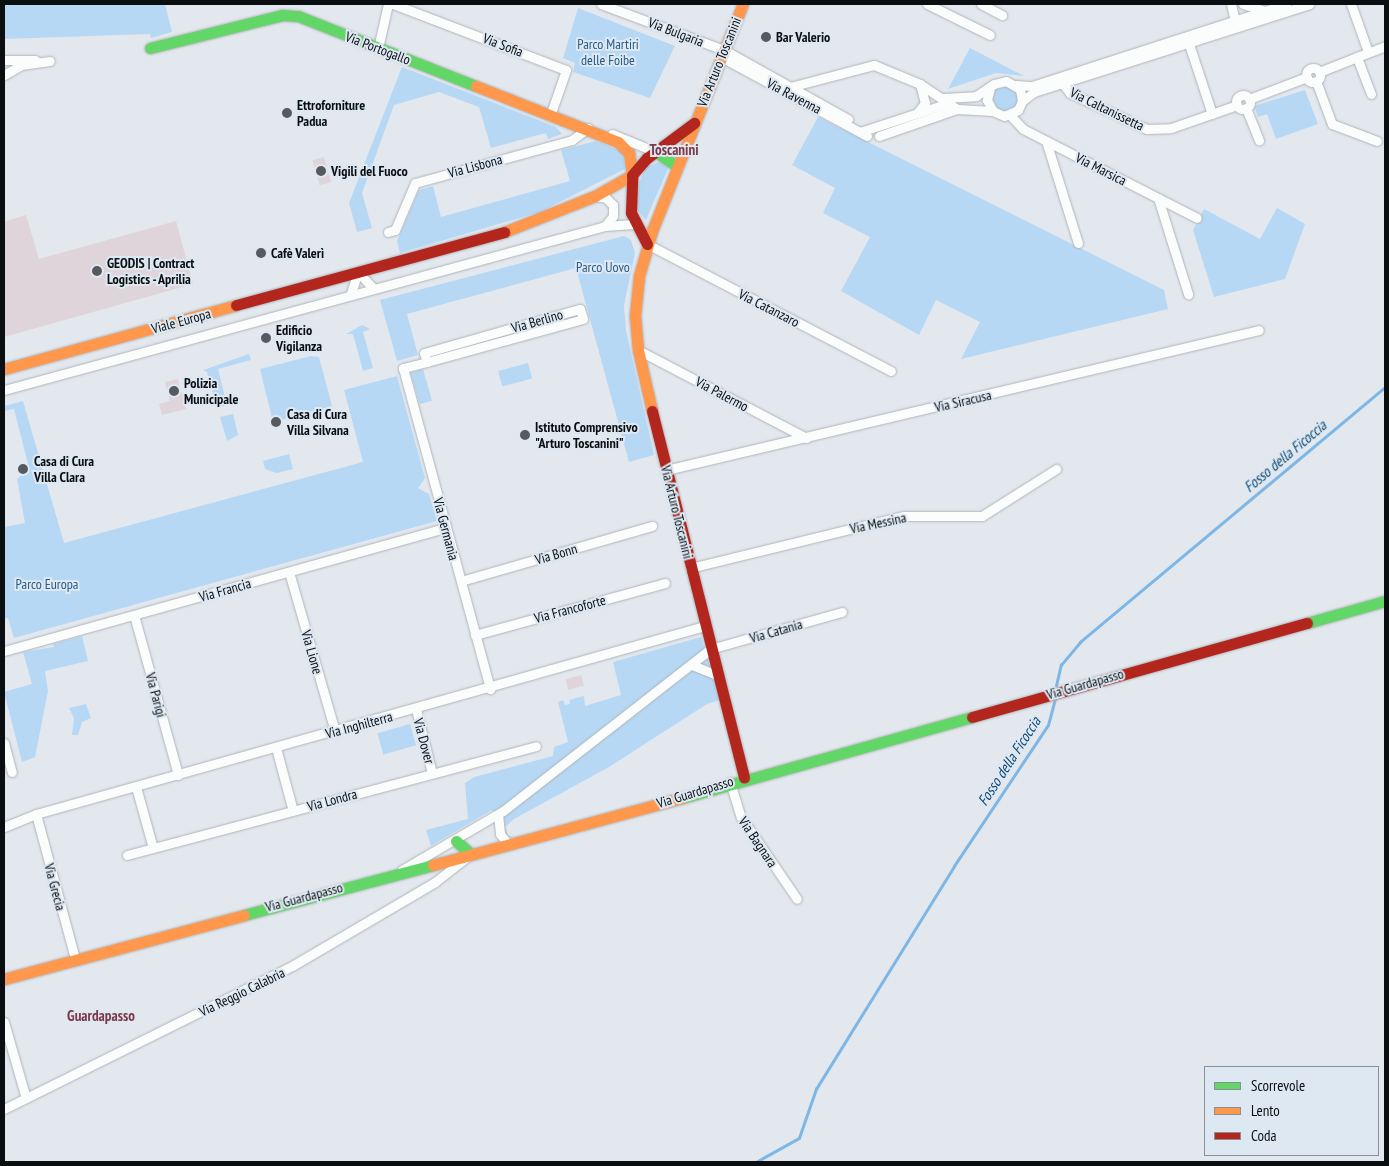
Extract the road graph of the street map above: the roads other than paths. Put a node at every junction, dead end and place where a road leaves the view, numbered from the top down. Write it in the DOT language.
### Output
graph roads {
  1 [pos="388,4"];
  2 [pos="393,4"];
  3 [pos="600,4"];
  4 [pos="741,4"];
  5 [pos="927,4"];
  6 [pos="981,4"];
  7 [pos="1232,4"];
  8 [pos="1244,4"];
  9 [pos="1286,4"];
  10 [pos="1309,4"];
  11 [pos="1351,4"];
  12 [pos="1266,11"];
  13 [pos="1002,15"];
  14 [pos="1235,20"];
  15 [pos="990,35"];
  16 [pos="1187,41"];
  17 [pos="1385,46"];
  18 [pos="150,48"];
  19 [pos="378,48"];
  20 [pos="1368,52"];
  21 [pos="722,53"];
  22 [pos="1357,57"];
  23 [pos="4,60"];
  24 [pos="38,61"];
  25 [pos="50,61"];
  26 [pos="4,75"];
  27 [pos="1318,76"];
  28 [pos="1060,80"];
  29 [pos="920,84"];
  30 [pos="1016,85"];
  31 [pos="790,87"];
  32 [pos="990,88"];
  33 [pos="1371,94"];
  34 [pos="945,100"];
  35 [pos="1022,101"];
  36 [pos="1248,104"];
  37 [pos="957,109"];
  38 [pos="993,111"];
  39 [pos="917,113"];
  40 [pos="1212,114"];
  41 [pos="1010,115"];
  42 [pos="550,116"];
  43 [pos="848,118"];
  44 [pos="695,121"];
  45 [pos="892,127"];
  46 [pos="588,128"];
  47 [pos="600,133"];
  48 [pos="879,136"];
  49 [pos="1046,141"];
  50 [pos="1259,141"];
  51 [pos="1377,141"];
  52 [pos="656,152"];
  53 [pos="677,166"];
  54 [pos="632,175"];
  55 [pos="595,196"];
  56 [pos="1158,198"];
  57 [pos="1197,218"];
  58 [pos="633,224"];
  59 [pos="605,226"];
  60 [pos="653,226"];
  61 [pos="388,232"];
  62 [pos="1078,243"];
  63 [pos="647,244"];
  64 [pos="358,272"];
  65 [pos="373,288"];
  66 [pos="351,294"];
  67 [pos="1188,294"];
  68 [pos="1259,330"];
  69 [pos="638,350"];
  70 [pos="427,362"];
  71 [pos="403,368"];
  72 [pos="4,369"];
  73 [pos="891,371"];
  74 [pos="4,390"];
  75 [pos="806,438"];
  76 [pos="1056,469"];
  77 [pos="666,470"];
  78 [pos="652,526"];
  79 [pos="446,528"];
  80 [pos="690,568"];
  81 [pos="289,572"];
  82 [pos="460,581"];
  83 [pos="665,583"];
  84 [pos="1385,601"];
  85 [pos="842,612"];
  86 [pos="134,615"];
  87 [pos="705,626"];
  88 [pos="475,635"];
  89 [pos="710,649"];
  90 [pos="4,651"];
  91 [pos="692,665"];
  92 [pos="717,675"];
  93 [pos="490,689"];
  94 [pos="416,709"];
  95 [pos="335,732"];
  96 [pos="4,743"];
  97 [pos="536,746"];
  98 [pos="276,748"];
  99 [pos="12,772"];
  100 [pos="432,773"];
  101 [pos="178,775"];
  102 [pos="744,778"];
  103 [pos="730,782"];
  104 [pos="136,787"];
  105 [pos="293,811"];
  106 [pos="36,814"];
  107 [pos="498,814"];
  108 [pos="8,821"];
  109 [pos="4,827"];
  110 [pos="456,841"];
  111 [pos="509,844"];
  112 [pos="153,848"];
  113 [pos="470,855"];
  114 [pos="127,856"];
  115 [pos="400,871"];
  116 [pos="797,898"];
  117 [pos="75,959"];
  118 [pos="4,979"];
  119 [pos="4,1022"];
  120 [pos="26,1098"];
  121 [pos="4,1109"];
  1 -- 19 [label="street"];
  2 -- 42 [label="street, Via Sofia"];
  3 -- 21 [label="street, Via Bulgaria"];
  4 -- 21 [label="street, Via Arturo Toscanini"];
  5 -- 15 [label="street"];
  6 -- 13 [label="street"];
  7 -- 14 [label="street"];
  8 -- 12 [label="street"];
  9 -- 12 [label="street, Via Caltanissetta"];
  10 -- 16 [label="street, Via Caltanissetta"];
  11 -- 20 [label="street"];
  12 -- 14 [label="street, Via Caltanissetta"];
  14 -- 16 [label="street, Via Caltanissetta"];
  16 -- 28 [label="street, Via Caltanissetta"];
  16 -- 40 [label="street"];
  17 -- 20 [label="street"];
  18 -- 19 [label="street, Via Portogallo"];
  19 -- 42 [label="street, Via Portogallo"];
  20 -- 22 [label="street"];
  21 -- 31 [label="street"];
  21 -- 44 [label="street, Via Arturo Toscanini"];
  21 -- 45 [label="street, Via Ravenna"];
  22 -- 27 [label="street"];
  22 -- 33 [label="street"];
  23 -- 24 [label="street"];
  24 -- 25 [label="street"];
  24 -- 26 [label="street"];
  27 -- 36 [label="street, Via Caltanissetta"];
  27 -- 51 [label="street"];
  28 -- 30 [label="street, Via Caltanissetta"];
  28 -- 35 [label="street, Via Caltanissetta"];
  28 -- 40 [label="street, Via Caltanissetta"];
  29 -- 31 [label="street"];
  29 -- 34 [label="street"];
  29 -- 39 [label="street"];
  30 -- 32 [label="street"];
  30 -- 35 [label="street"];
  31 -- 43 [label="street"];
  32 -- 34 [label="street"];
  32 -- 38 [label="street"];
  34 -- 37 [label="street"];
  34 -- 39 [label="street"];
  35 -- 41 [label="street"];
  36 -- 40 [label="street, Via Caltanissetta"];
  36 -- 50 [label="street"];
  37 -- 38 [label="street"];
  37 -- 45 [label="street"];
  38 -- 41 [label="street"];
  39 -- 45 [label="street"];
  41 -- 49 [label="street, Via Marsica"];
  42 -- 46 [label="street, Via Portogallo"];
  44 -- 52 [label="street, Via Arturo Toscanini"];
  44 -- 53 [label="street, Via Arturo Toscanini"];
  45 -- 48 [label="street"];
  46 -- 47 [label="street, Via Portogallo"];
  46 -- 61 [label="street, Via Lisbona"];
  47 -- 52 [label="street, Via Portogallo"];
  47 -- 54 [label="street, Via Portogallo"];
  49 -- 56 [label="street, Via Marsica"];
  49 -- 62 [label="street"];
  52 -- 53 [label="street"];
  52 -- 54 [label="street, Via Arturo Toscanini"];
  53 -- 60 [label="street, Via Arturo Toscanini"];
  54 -- 55 [label="street, Viale Europa"];
  54 -- 58 [label="street"];
  55 -- 59 [label="street"];
  55 -- 64 [label="street, Viale Europa"];
  56 -- 57 [label="street, Via Marsica"];
  56 -- 67 [label="street"];
  58 -- 59 [label="street, Viale Europa"];
  58 -- 60 [label="street"];
  58 -- 63 [label="street"];
  59 -- 65 [label="street, Viale Europa"];
  60 -- 63 [label="street, Via Arturo Toscanini"];
  63 -- 69 [label="street, Via Arturo Toscanini"];
  63 -- 73 [label="street, Via Catanzaro"];
  64 -- 65 [label="street"];
  64 -- 66 [label="street"];
  64 -- 72 [label="street, Viale Europa"];
  65 -- 66 [label="street, Viale Europa"];
  66 -- 74 [label="street, Viale Europa"];
  68 -- 75 [label="street, Via Siracusa"];
  69 -- 75 [label="street, Via Palermo"];
  69 -- 77 [label="street, Via Arturo Toscanini"];
  70 -- 70 [label="street, Via Berlino"];
  70 -- 71 [label="street, Via Berlino"];
  71 -- 79 [label="street, Via Germania"];
  75 -- 77 [label="street, Via Siracusa"];
  76 -- 80 [label="street, Via Messina"];
  77 -- 80 [label="street, Via Arturo Toscanini"];
  78 -- 82 [label="street, Via Bonn"];
  79 -- 81 [label="street, Via Francia"];
  79 -- 82 [label="street, Via Germania"];
  80 -- 87 [label="street, Via Arturo Toscanini"];
  81 -- 86 [label="street, Via Francia"];
  81 -- 95 [label="street, Via Lione"];
  82 -- 88 [label="street, Via Germania"];
  83 -- 88 [label="street, Via Francoforte"];
  84 -- 102 [label="street, Via Guardapasso"];
  85 -- 89 [label="street, Via Catania"];
  86 -- 90 [label="street, Via Francia"];
  86 -- 101 [label="street, Via Parigi"];
  87 -- 89 [label="street, Via Arturo Toscanini"];
  87 -- 93 [label="street, Via Inghilterra"];
  88 -- 93 [label="street, Via Germania"];
  89 -- 91 [label="street"];
  89 -- 92 [label="street, Via Arturo Toscanini"];
  91 -- 92 [label="street"];
  91 -- 107 [label="street"];
  92 -- 102 [label="street, Via Arturo Toscanini"];
  93 -- 94 [label="street, Via Inghilterra"];
  94 -- 95 [label="street, Via Inghilterra"];
  94 -- 100 [label="street, Via Dover"];
  95 -- 98 [label="street, Via Inghilterra"];
  96 -- 99 [label="street"];
  97 -- 100 [label="street, Via Londra"];
  98 -- 101 [label="street, Via Inghilterra"];
  98 -- 105 [label="street"];
  100 -- 105 [label="street, Via Londra"];
  101 -- 104 [label="street, Via Inghilterra"];
  102 -- 103 [label="street, Via Guardapasso"];
  103 -- 111 [label="street, Via Guardapasso"];
  103 -- 116 [label="street, Via Bagnara"];
  104 -- 106 [label="street, Via Inghilterra"];
  104 -- 112 [label="street"];
  105 -- 112 [label="street, Via Londra"];
  106 -- 108 [label="street, Via Inghilterra"];
  106 -- 117 [label="street, Via Grecia"];
  107 -- 110 [label="street"];
  107 -- 111 [label="street"];
  108 -- 109 [label="street, Via Inghilterra"];
  110 -- 113 [label="street"];
  110 -- 115 [label="street"];
  111 -- 113 [label="street, Via Guardapasso"];
  112 -- 114 [label="street, Via Londra"];
  113 -- 115 [label="street, Via Guardapasso"];
  113 -- 120 [label="street, Via Reggio Calabria"];
  115 -- 117 [label="street, Via Guardapasso"];
  117 -- 118 [label="street, Via Guardapasso"];
  119 -- 120 [label="street"];
  120 -- 121 [label="street, Via Reggio Calabria"];
}
